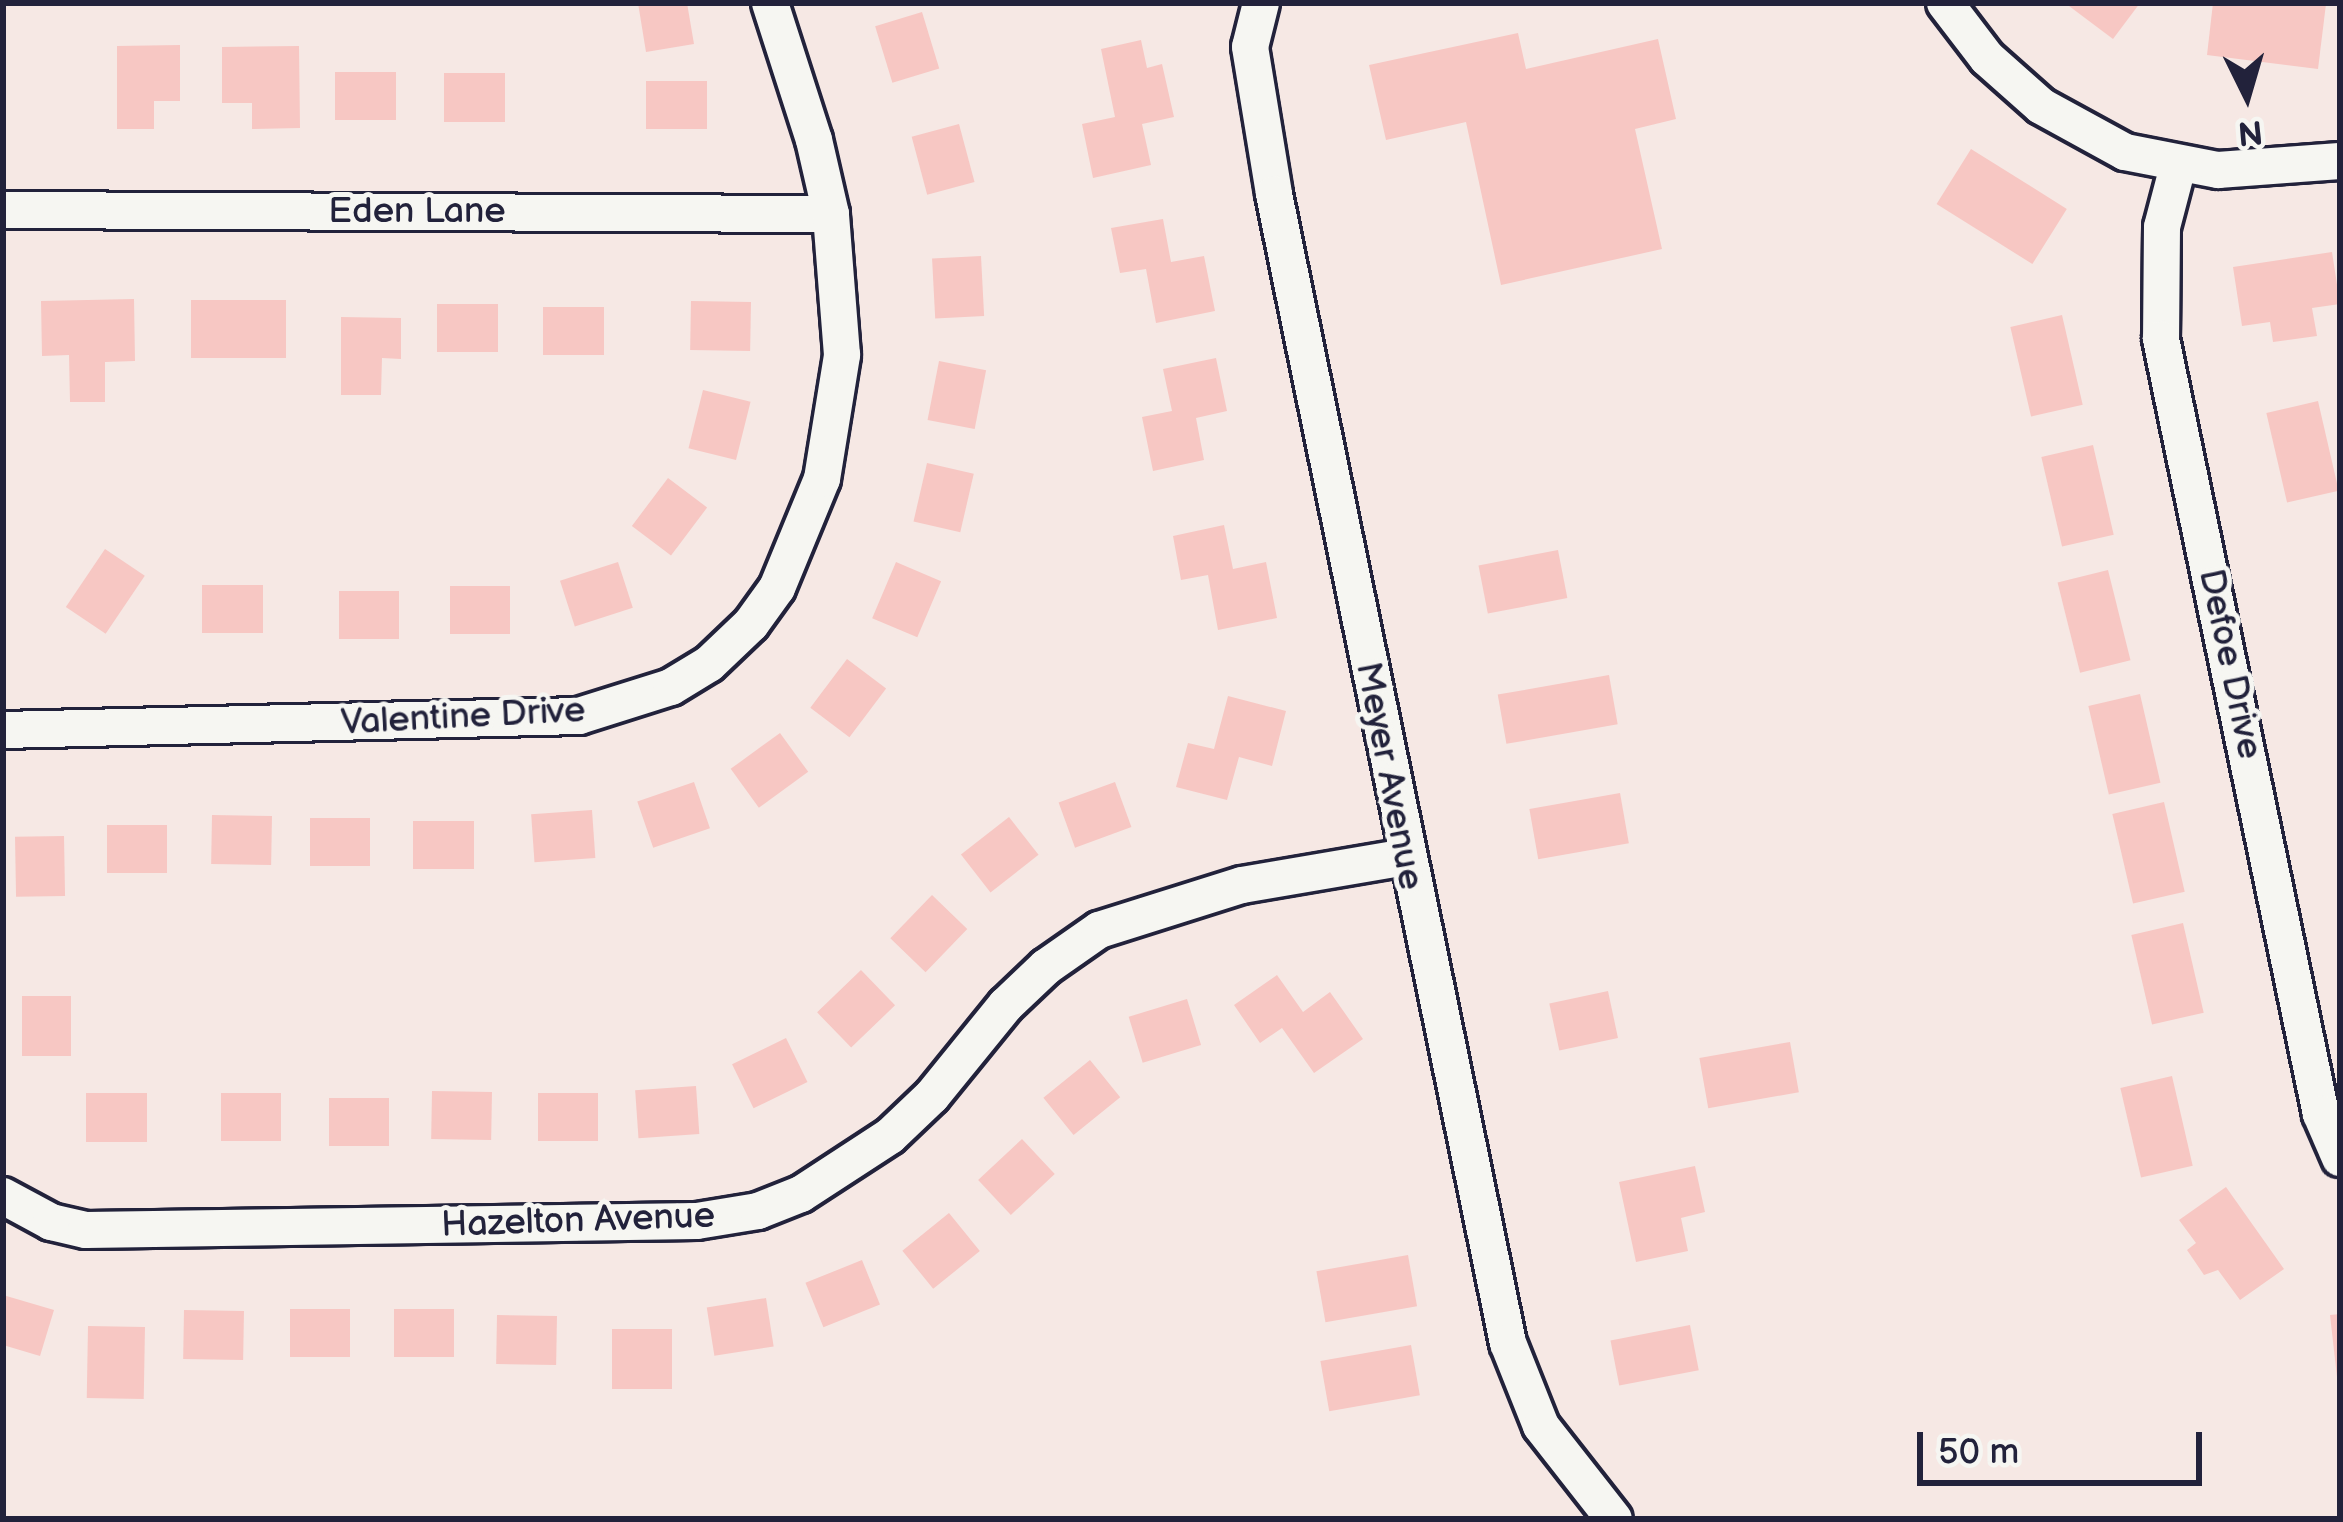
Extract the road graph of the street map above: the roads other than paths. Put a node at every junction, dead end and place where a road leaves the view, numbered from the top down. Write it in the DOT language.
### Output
graph roads {
  1 [pos="770,3"];
  2 [pos="1261,3"];
  3 [pos="1945,3"];
  4 [pos="2340,161"];
  5 [pos="2178,166"];
  6 [pos="3,210"];
  7 [pos="830,214"];
  8 [pos="3,730"];
  9 [pos="1405,857"];
  10 [pos="2340,1158"];
  11 [pos="3,1196"];
  12 [pos="1614,1519"];
  1 -- 7 [label="street, Valentine Drive"];
  2 -- 9 [label="street, Meyer Avenue"];
  3 -- 5 [label="street"];
  4 -- 5 [label="street"];
  5 -- 10 [label="street, Defoe Drive"];
  6 -- 7 [label="street, Eden Lane"];
  7 -- 8 [label="street, Valentine Drive"];
  9 -- 11 [label="street, Hazelton Avenue"];
  9 -- 12 [label="street, Meyer Avenue"];
}
